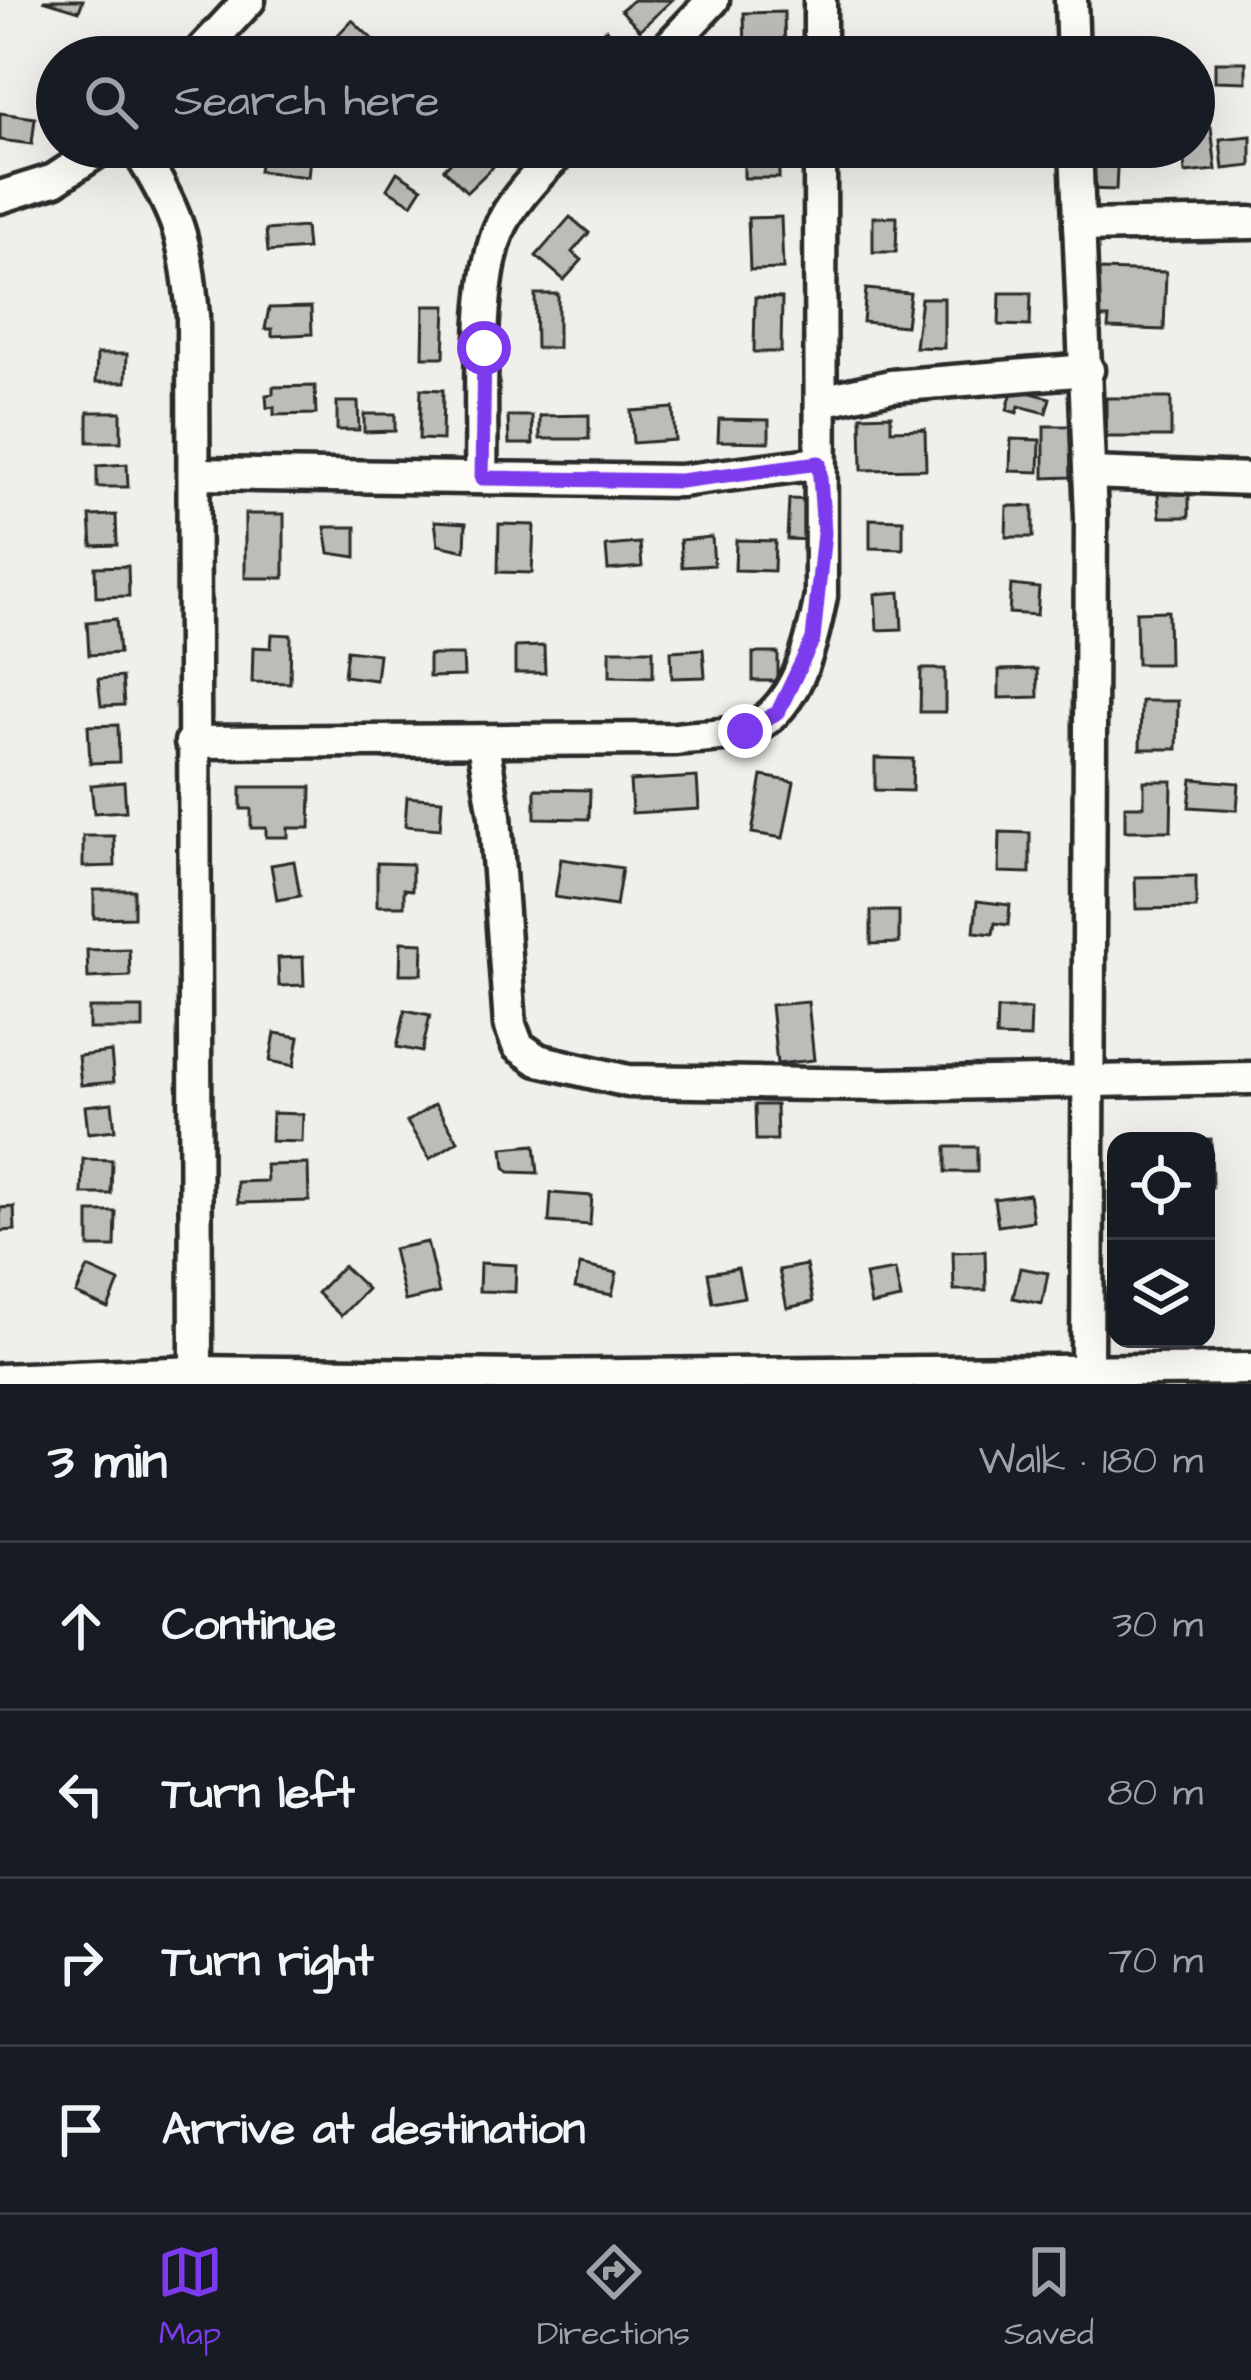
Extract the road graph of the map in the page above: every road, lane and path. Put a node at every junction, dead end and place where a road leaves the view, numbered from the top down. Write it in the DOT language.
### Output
graph roads {
  1 [pos="248,0"];
  2 [pos="713,0"];
  3 [pos="820,0"];
  4 [pos="1071,0"];
  5 [pos="215,36"];
  6 [pos="679,36"];
  7 [pos="820,36"];
  8 [pos="1072,36"];
  9 [pos="72,168"];
  10 [pos="149,168"];
  11 [pos="547,168"];
  12 [pos="820,168"];
  13 [pos="1077,168"];
  14 [pos="0,197"];
  15 [pos="1251,223"];
  16 [pos="1079,226"];
  17 [pos="1088,370"];
  18 [pos="821,401"];
  19 [pos="819,463"];
  20 [pos="1090,473"];
  21 [pos="196,474"];
  22 [pos="482,478"];
  23 [pos="1251,479"];
  24 [pos="191,742"];
  25 [pos="483,743"];
  26 [pos="1251,1078"];
  27 [pos="1090,1081"];
  28 [pos="1251,1369"];
  29 [pos="1087,1371"];
  30 [pos="196,1372"];
  31 [pos="0,1380"];
  32 [pos="526,1380"];
  1 -- 5 [label="street"];
  2 -- 6 [label="street"];
  3 -- 7 [label="street"];
  4 -- 8 [label="street"];
  9 -- 14 [label="street"];
  10 -- 21 [label="street"];
  11 -- 22 [label="street"];
  12 -- 18 [label="street"];
  13 -- 16 [label="street"];
  15 -- 16 [label="street"];
  16 -- 17 [label="street"];
  17 -- 18 [label="street"];
  17 -- 20 [label="street"];
  18 -- 19 [label="street"];
  19 -- 22 [label="street"];
  19 -- 25 [label="street"];
  20 -- 23 [label="street"];
  20 -- 27 [label="street"];
  21 -- 22 [label="street"];
  21 -- 24 [label="street"];
  24 -- 25 [label="street"];
  24 -- 30 [label="street"];
  25 -- 27 [label="street"];
  26 -- 27 [label="street"];
  27 -- 29 [label="street"];
  28 -- 29 [label="street"];
  29 -- 32 [label="street"];
  30 -- 31 [label="street"];
  30 -- 32 [label="street"];
}
